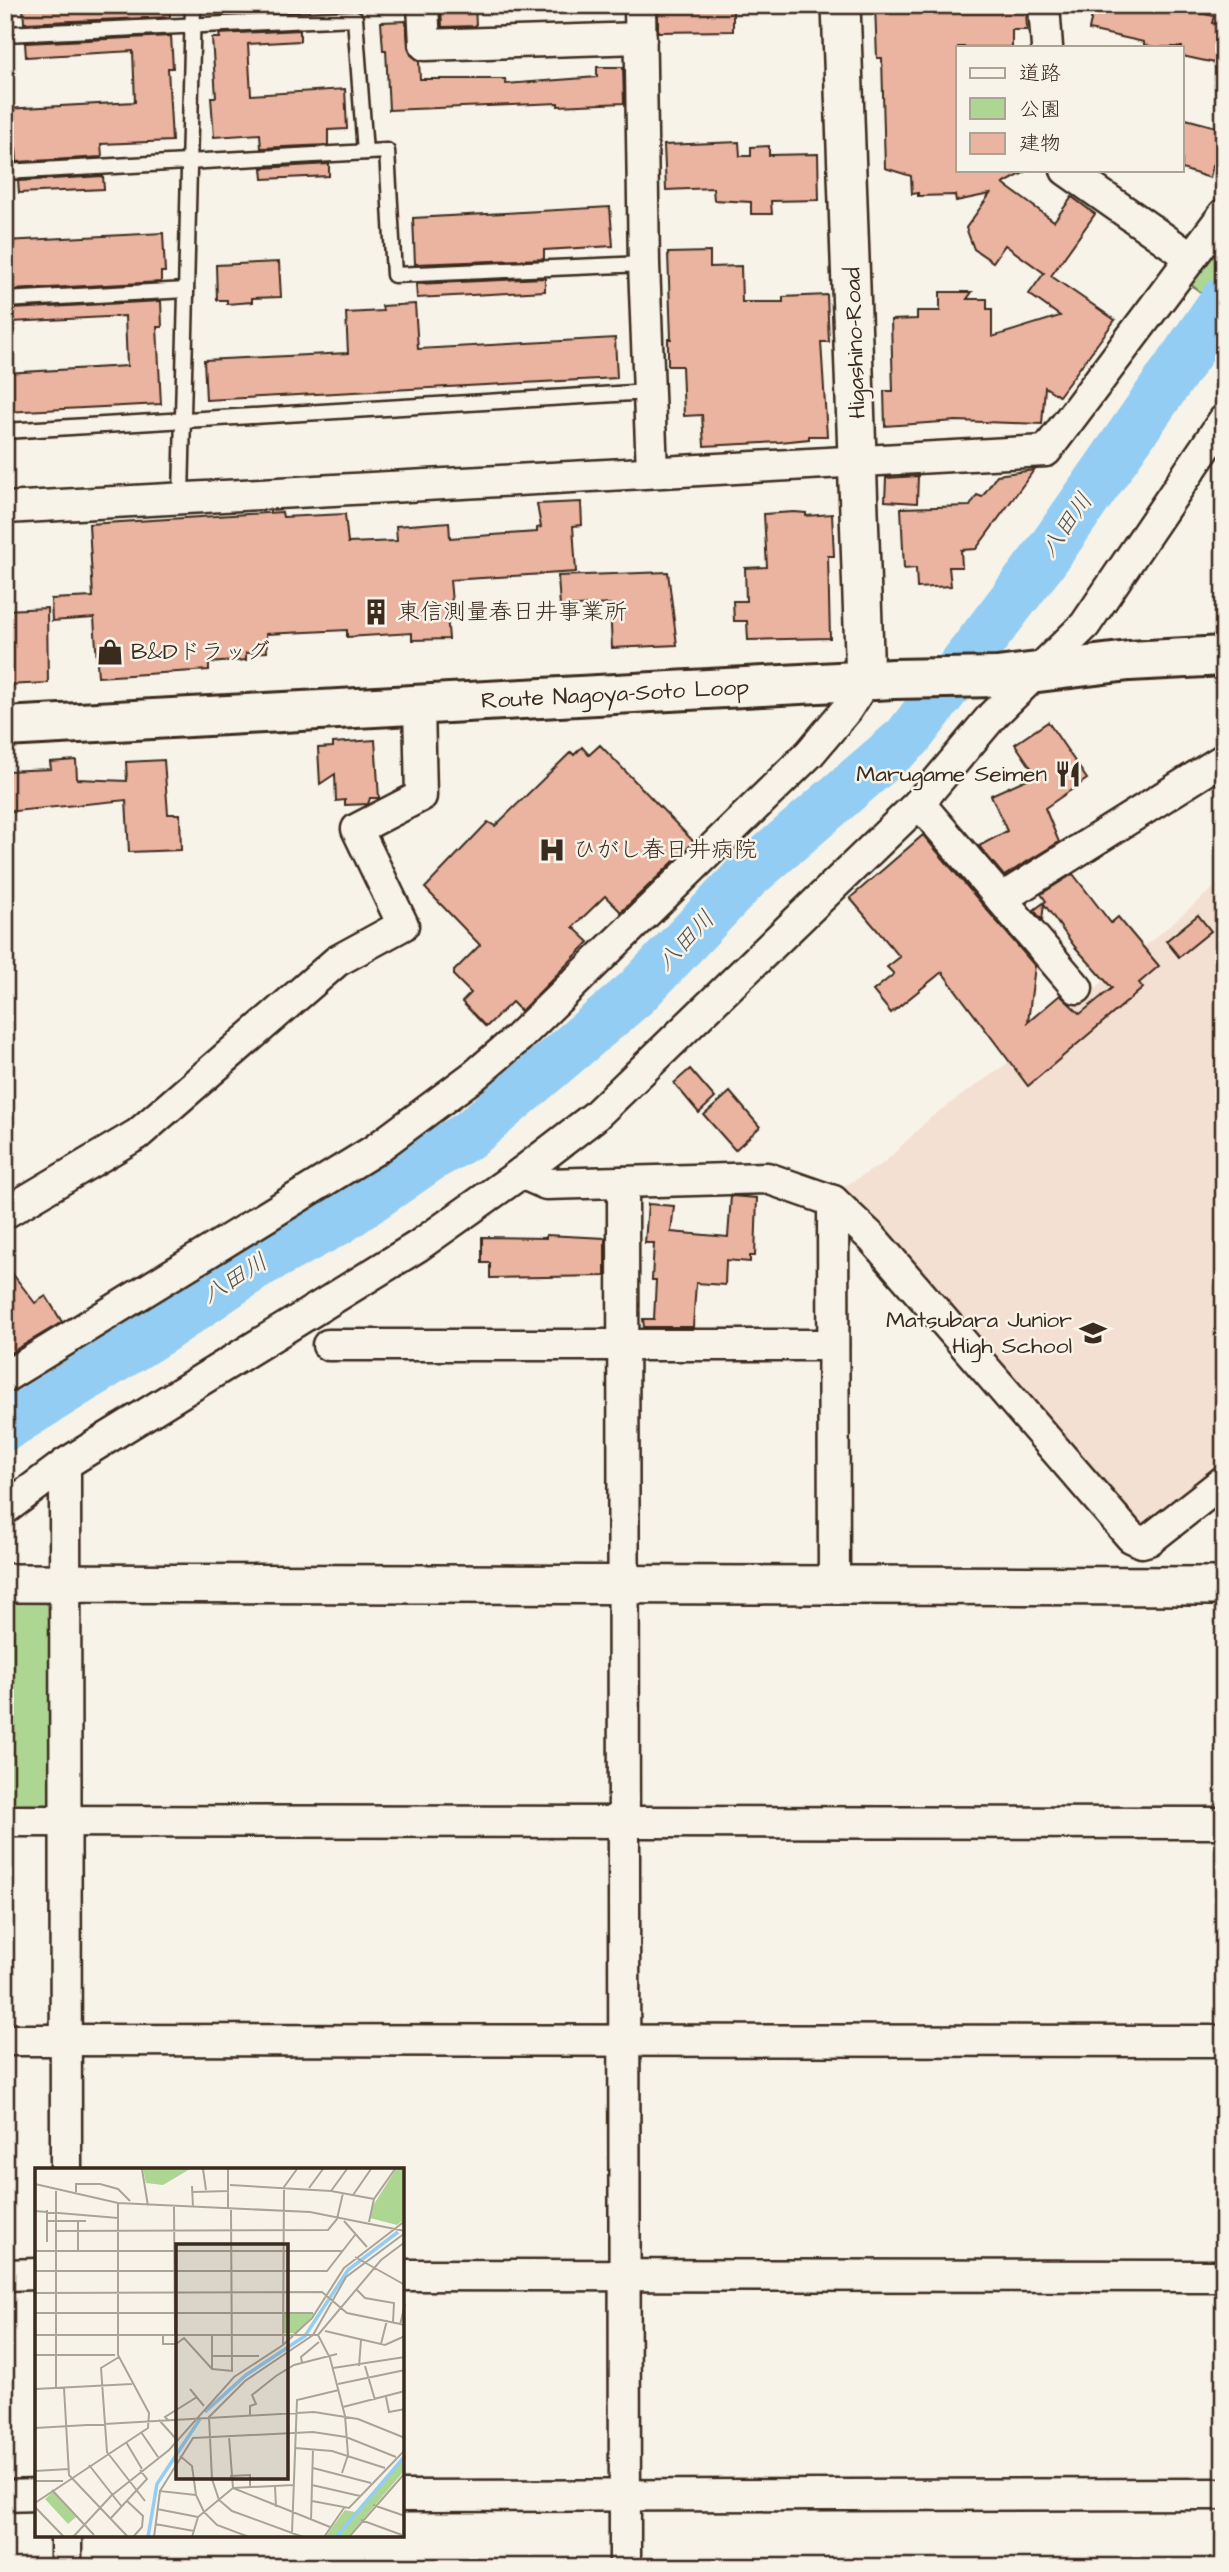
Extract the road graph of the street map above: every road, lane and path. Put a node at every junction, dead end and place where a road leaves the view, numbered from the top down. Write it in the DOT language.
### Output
graph roads {
  1 [pos="193,5"];
  2 [pos="424,5"];
  3 [pos="640,5"];
  4 [pos="841,5"];
  5 [pos="1044,5"];
  6 [pos="192,25"];
  7 [pos="5,34"];
  8 [pos="640,38"];
  9 [pos="1047,46"];
  10 [pos="365,152"];
  11 [pos="189,162"];
  12 [pos="5,172"];
  13 [pos="1069,172"];
  14 [pos="1224,214"];
  15 [pos="1190,257"];
  16 [pos="644,264"];
  17 [pos="186,290"];
  18 [pos="5,300"];
  19 [pos="649,392"];
  20 [pos="183,420"];
  21 [pos="5,431"];
  22 [pos="1220,432"];
  23 [pos="859,461"];
  24 [pos="652,471"];
  25 [pos="181,498"];
  26 [pos="5,508"];
  27 [pos="1224,656"];
  28 [pos="1037,671"];
  29 [pos="879,680"];
  30 [pos="419,705"];
  31 [pos="5,727"];
  32 [pos="1224,759"];
  33 [pos="919,803"];
  34 [pos="1001,899"];
  35 [pos="1077,988"];
  36 [pos="521,1173"];
  37 [pos="623,1182"];
  38 [pos="833,1201"];
  39 [pos="5,1213"];
  40 [pos="328,1345"];
  41 [pos="624,1345"];
  42 [pos="833,1345"];
  43 [pos="5,1377"];
  44 [pos="65,1464"];
  45 [pos="1224,1481"];
  46 [pos="5,1509"];
  47 [pos="5,1583"];
  48 [pos="66,1584"];
  49 [pos="625,1586"];
  50 [pos="834,1586"];
  51 [pos="1224,1586"];
  52 [pos="5,1821"];
  53 [pos="65,1821"];
  54 [pos="1224,1823"];
  55 [pos="625,1824"];
  56 [pos="66,2039"];
  57 [pos="5,2040"];
  58 [pos="1224,2041"];
  59 [pos="626,2042"];
  60 [pos="66,2168"];
  61 [pos="35,2274"];
  62 [pos="5,2275"];
  63 [pos="404,2276"];
  64 [pos="625,2276"];
  65 [pos="1224,2276"];
  66 [pos="1224,2494"];
  67 [pos="35,2495"];
  68 [pos="5,2496"];
  69 [pos="404,2496"];
  70 [pos="625,2497"];
  71 [pos="66,2537"];
  72 [pos="66,2567"];
  73 [pos="625,2567"];
  1 -- 6 [label="lane"];
  2 -- 8 [label="street"];
  3 -- 8 [label="street"];
  4 -- 23 [label="street, Higashino-Road"];
  5 -- 9 [label="street"];
  6 -- 7 [label="lane"];
  6 -- 10 [label="lane"];
  6 -- 11 [label="lane"];
  8 -- 16 [label="street"];
  10 -- 11 [label="lane"];
  10 -- 16 [label="lane"];
  11 -- 12 [label="lane"];
  11 -- 17 [label="lane"];
  13 -- 15 [label="street"];
  14 -- 15 [label="street"];
  15 -- 23 [label="street"];
  16 -- 19 [label="street"];
  17 -- 18 [label="lane"];
  17 -- 20 [label="lane"];
  19 -- 20 [label="lane"];
  19 -- 24 [label="street"];
  20 -- 21 [label="lane"];
  20 -- 25 [label="lane"];
  22 -- 28 [label="street"];
  23 -- 24 [label="street"];
  23 -- 29 [label="street, Higashino-Road"];
  24 -- 25 [label="street"];
  25 -- 26 [label="street"];
  27 -- 28 [label="main road, Route Nagoya-Soto Loop"];
  28 -- 29 [label="main road, Route Nagoya-Soto Loop"];
  28 -- 33 [label="street"];
  29 -- 30 [label="main road, Route Nagoya-Soto Loop"];
  29 -- 43 [label="street"];
  30 -- 31 [label="main road, Route Nagoya-Soto Loop"];
  30 -- 39 [label="street"];
  32 -- 34 [label="street"];
  33 -- 34 [label="street"];
  33 -- 36 [label="street"];
  34 -- 35 [label="street"];
  36 -- 37 [label="street"];
  36 -- 44 [label="street"];
  37 -- 38 [label="street"];
  37 -- 41 [label="street"];
  38 -- 42 [label="street"];
  38 -- 45 [label="street"];
  40 -- 41 [label="street"];
  41 -- 42 [label="street"];
  41 -- 49 [label="street"];
  42 -- 50 [label="street"];
  44 -- 46 [label="street"];
  44 -- 48 [label="street"];
  47 -- 48 [label="street"];
  48 -- 49 [label="street"];
  48 -- 53 [label="street"];
  49 -- 50 [label="street"];
  49 -- 55 [label="street"];
  50 -- 51 [label="street"];
  52 -- 53 [label="street"];
  53 -- 55 [label="street"];
  53 -- 56 [label="street"];
  54 -- 55 [label="street"];
  55 -- 59 [label="street"];
  56 -- 57 [label="street"];
  56 -- 59 [label="street"];
  56 -- 60 [label="street"];
  58 -- 59 [label="street"];
  59 -- 64 [label="street"];
  61 -- 62 [label="street"];
  63 -- 64 [label="street"];
  64 -- 65 [label="street"];
  64 -- 70 [label="street"];
  66 -- 70 [label="street"];
  67 -- 68 [label="street"];
  69 -- 70 [label="street"];
  70 -- 73 [label="street"];
  71 -- 72 [label="street"];
}
